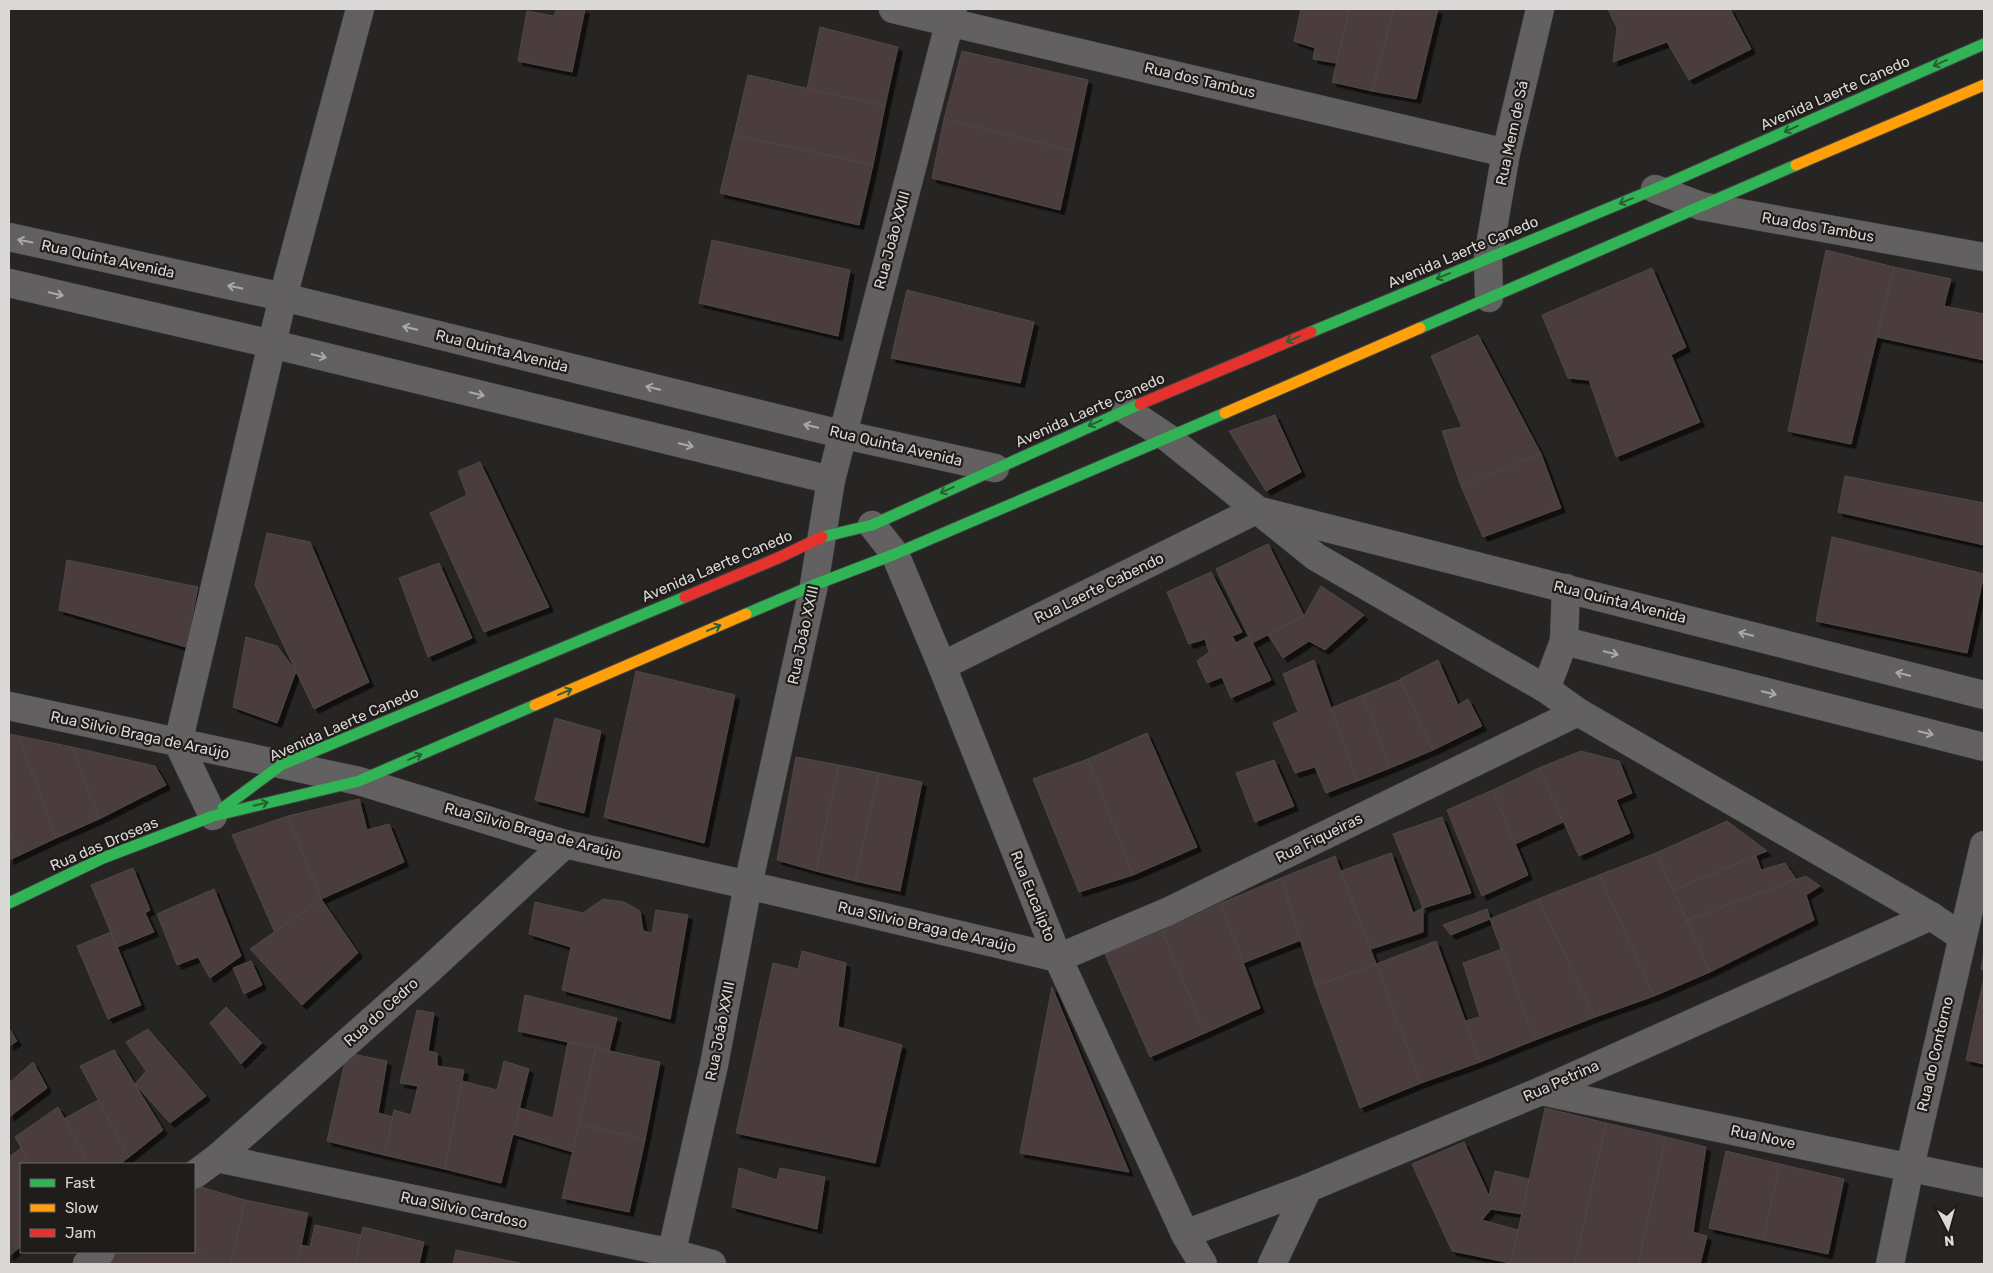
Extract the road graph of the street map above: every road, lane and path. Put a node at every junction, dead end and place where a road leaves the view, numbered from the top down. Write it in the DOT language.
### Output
graph roads {
  1 [pos="360,9"];
  2 [pos="893,9"];
  3 [pos="1540,9"];
  4 [pos="951,15"];
  5 [pos="1984,44"];
  6 [pos="1984,86"];
  7 [pos="1506,153"];
  8 [pos="1655,189"];
  9 [pos="1701,206"];
  10 [pos="9,237"];
  11 [pos="1488,257"];
  12 [pos="1984,257"];
  13 [pos="9,283"];
  14 [pos="283,297"];
  15 [pos="1489,298"];
  16 [pos="272,344"];
  17 [pos="1126,410"];
  18 [pos="841,434"];
  19 [pos="1168,438"];
  20 [pos="995,468"];
  21 [pos="831,480"];
  22 [pos="1256,510"];
  23 [pos="872,525"];
  24 [pos="823,536"];
  25 [pos="894,554"];
  26 [pos="814,585"];
  27 [pos="1566,588"];
  28 [pos="1564,641"];
  29 [pos="942,666"];
  30 [pos="1546,689"];
  31 [pos="1984,695"];
  32 [pos="9,706"];
  33 [pos="1578,712"];
  34 [pos="178,743"];
  35 [pos="1984,747"];
  36 [pos="281,765"];
  37 [pos="358,781"];
  38 [pos="213,816"];
  39 [pos="565,844"];
  40 [pos="1984,845"];
  41 [pos="748,884"];
  42 [pos="9,903"];
  43 [pos="1931,916"];
  44 [pos="1962,937"];
  45 [pos="1058,958"];
  46 [pos="1541,1091"];
  47 [pos="217,1158"];
  48 [pos="1910,1167"];
  49 [pos="195,1175"];
  50 [pos="1984,1183"];
  51 [pos="1308,1188"];
  52 [pos="1185,1234"];
  53 [pos="100,1253"];
  54 [pos="670,1259"];
  55 [pos="87,1264"];
  56 [pos="712,1264"];
  57 [pos="1202,1264"];
  58 [pos="1272,1264"];
  59 [pos="1890,1264"];
  1 -- 14 [label="street"];
  2 -- 4 [label="street, Rua dos Tambus"];
  3 -- 7 [label="street, Rua Mem de Sá"];
  4 -- 7 [label="street, Rua dos Tambus"];
  4 -- 18 [label="street, Rua João XXIII"];
  5 -- 8 [label="street, Avenida Laerte Canedo, one-way"];
  6 -- 9 [label="street"];
  7 -- 11 [label="street, Rua Mem de Sá"];
  8 -- 9 [label="street, Rua dos Tambus"];
  8 -- 11 [label="street, Avenida Laerte Canedo, one-way"];
  9 -- 12 [label="street, Rua dos Tambus"];
  9 -- 15 [label="street"];
  14 -- 10 [label="street, Rua Quinta Avenida, one-way"];
  11 -- 15 [label="street, Rua Mem de Sá"];
  11 -- 17 [label="street, Avenida Laerte Canedo, one-way"];
  13 -- 16 [label="street, one-way"];
  14 -- 16 [label="street"];
  18 -- 14 [label="street, Rua Quinta Avenida, one-way"];
  15 -- 19 [label="street"];
  16 -- 21 [label="street, one-way"];
  16 -- 34 [label="street"];
  17 -- 19 [label="street"];
  17 -- 20 [label="street, Avenida Laerte Canedo, one-way"];
  18 -- 20 [label="street, Rua Quinta Avenida"];
  18 -- 21 [label="street, Rua João XXIII"];
  19 -- 22 [label="street"];
  19 -- 25 [label="street"];
  20 -- 23 [label="street, Avenida Laerte Canedo, one-way"];
  21 -- 24 [label="street, Rua João XXIII"];
  22 -- 27 [label="street, Rua Quinta Avenida"];
  22 -- 29 [label="street, Rua Laerte Cabendo"];
  22 -- 30 [label="street"];
  23 -- 24 [label="street, Avenida Laerte Canedo"];
  23 -- 25 [label="street, Rua Eucalipto"];
  24 -- 26 [label="street, Rua João XXIII"];
  24 -- 36 [label="street, Avenida Laerte Canedo"];
  25 -- 26 [label="street"];
  25 -- 29 [label="street, Rua Eucalipto"];
  37 -- 26 [label="street, one-way"];
  26 -- 41 [label="street, Rua João XXIII"];
  27 -- 28 [label="street"];
  31 -- 27 [label="street, Rua Quinta Avenida, one-way"];
  28 -- 30 [label="street"];
  28 -- 35 [label="street, one-way"];
  29 -- 45 [label="street, Rua Eucalipto"];
  30 -- 33 [label="street"];
  32 -- 34 [label="street, Rua Silvio Braga de Araújo"];
  33 -- 43 [label="street"];
  33 -- 45 [label="street, Rua Fiqueiras"];
  34 -- 36 [label="street, Rua Silvio Braga de Araújo"];
  34 -- 38 [label="street"];
  36 -- 37 [label="street, Rua Silvio Braga de Araújo"];
  36 -- 38 [label="street, Avenida Laerte Canedo"];
  38 -- 37 [label="street, one-way"];
  37 -- 39 [label="street, Rua Silvio Braga de Araújo"];
  38 -- 42 [label="street, Rua das Droseas"];
  39 -- 41 [label="street, Rua Silvio Braga de Araújo"];
  39 -- 47 [label="street, Rua do Cedro"];
  40 -- 44 [label="street, Rua do Contorno"];
  41 -- 45 [label="street, Rua Silvio Braga de Araújo"];
  41 -- 54 [label="street, Rua João XXIII"];
  43 -- 44 [label="street"];
  43 -- 46 [label="street, Rua Petrina"];
  44 -- 48 [label="street, Rua do Contorno"];
  45 -- 52 [label="street, Rua Eucalipto"];
  46 -- 48 [label="street, Rua Nove"];
  46 -- 51 [label="street, Rua Petrina"];
  47 -- 49 [label="street, Rua do Cedro"];
  47 -- 54 [label="street, Rua Silvio Cardoso"];
  48 -- 50 [label="street, Rua Nove"];
  48 -- 59 [label="street, Rua do Contorno"];
  51 -- 52 [label="street, Rua Petrina"];
  51 -- 58 [label="street"];
  52 -- 57 [label="street, Rua Eucalipto"];
  53 -- 55 [label="street"];
  54 -- 56 [label="street, Rua Silvio Cardoso"];
}
